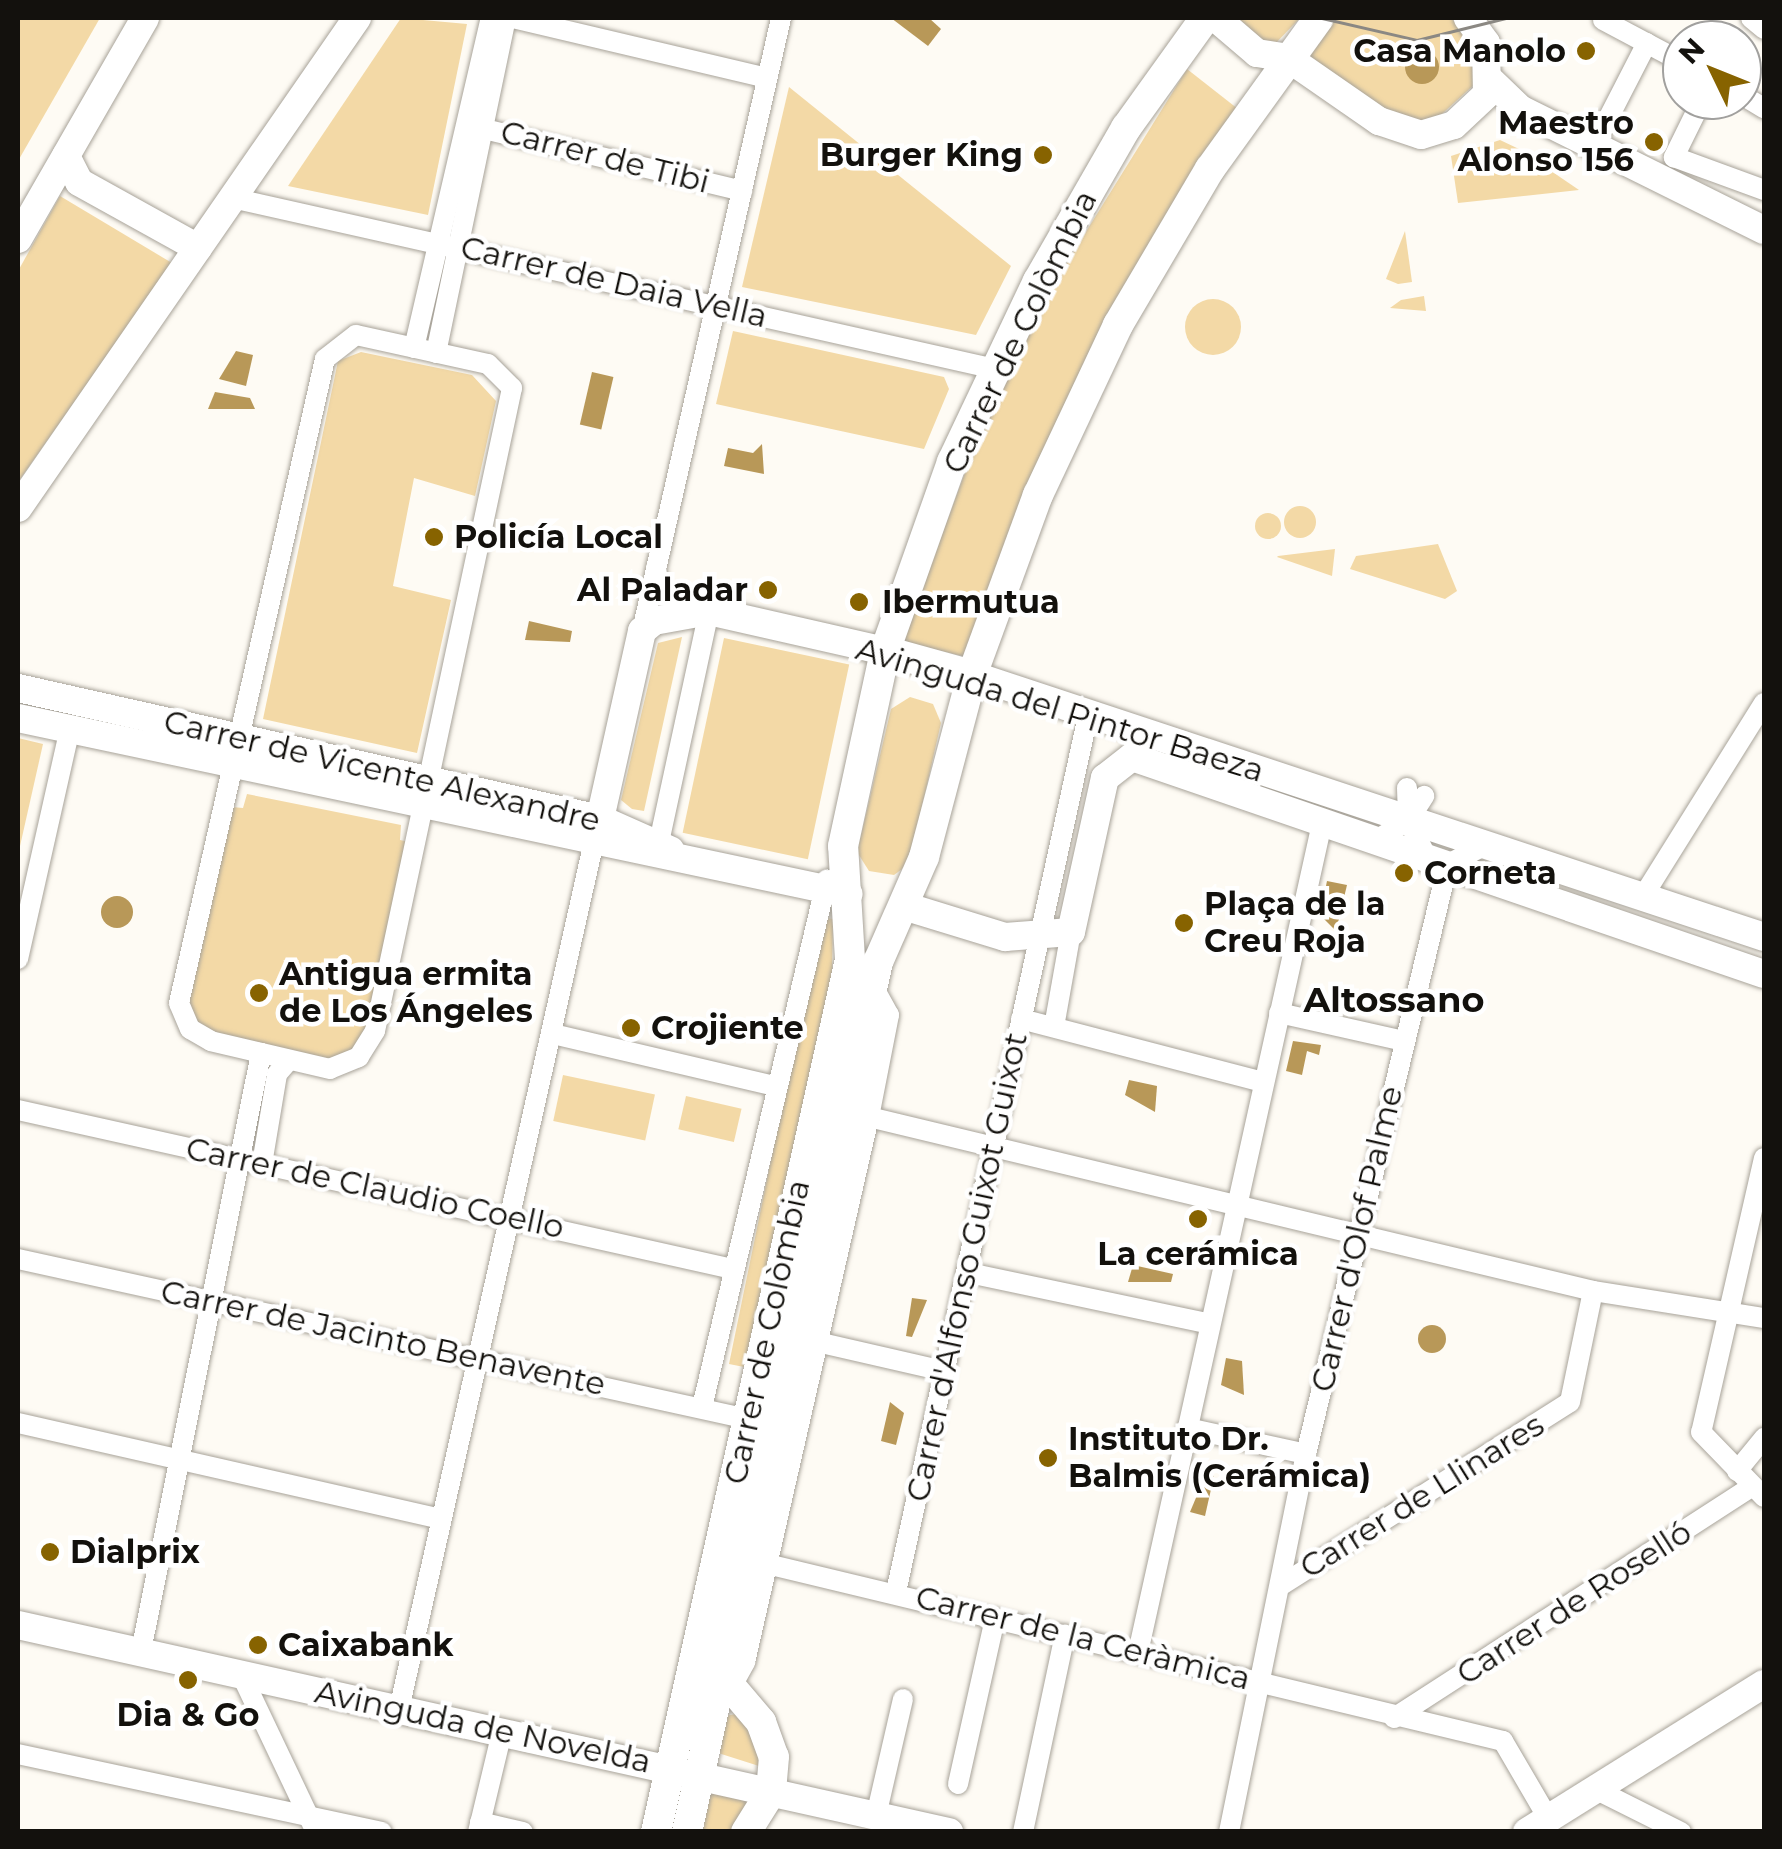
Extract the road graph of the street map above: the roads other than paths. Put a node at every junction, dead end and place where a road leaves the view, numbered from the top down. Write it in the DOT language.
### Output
graph roads {
  1 [pos="145,18"];
  2 [pos="358,18"];
  3 [pos="491,18"];
  4 [pos="510,18"];
  5 [pos="781,18"];
  6 [pos="1205,18"];
  7 [pos="1216,18"];
  8 [pos="1319,18"];
  9 [pos="1468,18"];
  10 [pos="1751,18"];
  11 [pos="1603,20"];
  12 [pos="1764,28"];
  13 [pos="1647,43"];
  14 [pos="1662,51"];
  15 [pos="1288,58"];
  16 [pos="767,78"];
  17 [pos="1490,80"];
  18 [pos="1692,120"];
  19 [pos="475,127"];
  20 [pos="1593,148"];
  21 [pos="66,156"];
  22 [pos="1764,190"];
  23 [pos="742,191"];
  24 [pos="232,198"];
  25 [pos="1763,225"];
  26 [pos="18,240"];
  27 [pos="450,244"];
  28 [pos="198,248"];
  29 [pos="717,306"];
  30 [pos="414,348"];
  31 [pos="436,353"];
  32 [pos="994,369"];
  33 [pos="18,508"];
  34 [pos="656,566"];
  35 [pos="709,611"];
  36 [pos="642,631"];
  37 [pos="885,652"];
  38 [pos="972,676"];
  39 [pos="18,688"];
  40 [pos="1764,704"];
  41 [pos="1088,716"];
  42 [pos="18,718"];
  43 [pos="70,729"];
  44 [pos="235,751"];
  45 [pos="1104,778"];
  46 [pos="427,792"];
  47 [pos="1416,792"];
  48 [pos="1408,821"];
  49 [pos="1322,823"];
  50 [pos="596,832"];
  51 [pos="1376,840"];
  52 [pos="658,846"];
  53 [pos="1484,846"];
  54 [pos="1437,860"];
  55 [pos="739,875"];
  56 [pos="835,893"];
  57 [pos="1642,898"];
  58 [pos="904,906"];
  59 [pos="1071,932"];
  60 [pos="1764,937"];
  61 [pos="1038,942"];
  62 [pos="18,960"];
  63 [pos="1764,974"];
  64 [pos="873,986"];
  65 [pos="1280,1013"];
  66 [pos="1021,1019"];
  67 [pos="1054,1027"];
  68 [pos="552,1034"];
  69 [pos="1404,1041"];
  70 [pos="261,1053"];
  71 [pos="289,1060"];
  72 [pos="1262,1082"];
  73 [pos="774,1086"];
  74 [pos="18,1110"];
  75 [pos="869,1117"];
  76 [pos="993,1144"];
  77 [pos="1764,1158"];
  78 [pos="254,1162"];
  79 [pos="1233,1203"];
  80 [pos="508,1215"];
  81 [pos="1359,1234"];
  82 [pos="18,1259"];
  83 [pos="732,1269"];
  84 [pos="969,1273"];
  85 [pos="1593,1291"];
  86 [pos="215,1300"];
  87 [pos="1729,1311"];
  88 [pos="1764,1318"];
  89 [pos="1208,1323"];
  90 [pos="817,1342"];
  91 [pos="474,1364"];
  92 [pos="944,1371"];
  93 [pos="703,1403"];
  94 [pos="748,1419"];
  95 [pos="18,1423"];
  96 [pos="1187,1428"];
  97 [pos="1764,1438"];
  98 [pos="1306,1454"];
  99 [pos="185,1458"];
  100 [pos="1751,1485"];
  101 [pos="441,1519"];
  102 [pos="768,1564"];
  103 [pos="1280,1586"];
  104 [pos="896,1592"];
  105 [pos="18,1610"];
  106 [pos="995,1618"];
  107 [pos="18,1626"];
  108 [pos="1065,1634"];
  109 [pos="142,1644"];
  110 [pos="1139,1648"];
  111 [pos="242,1674"];
  112 [pos="1256,1676"];
  113 [pos="1764,1684"];
  114 [pos="724,1689"];
  115 [pos="402,1696"];
  116 [pos="903,1698"];
  117 [pos="1394,1718"];
  118 [pos="502,1732"];
  119 [pos="18,1754"];
  120 [pos="687,1763"];
  121 [pos="772,1784"];
  122 [pos="958,1784"];
  123 [pos="1597,1790"];
  124 [pos="876,1816"];
  125 [pos="312,1823"];
  126 [pos="1538,1825"];
  127 [pos="479,1827"];
  128 [pos="382,1832"];
  129 [pos="524,1832"];
  130 [pos="656,1832"];
  131 [pos="687,1832"];
  132 [pos="746,1832"];
  133 [pos="948,1832"];
  134 [pos="1022,1832"];
  135 [pos="1229,1832"];
  136 [pos="1681,1832"];
  1 -- 21 [label="street"];
  2 -- 24 [label="street"];
  3 -- 19 [label="street"];
  4 -- 16 [label="street"];
  4 -- 19 [label="street"];
  5 -- 16 [label="street"];
  6 -- 32 [label="main road, Carrer de Colòmbia"];
  7 -- 15 [label="street"];
  8 -- 15 [label="main road, Carrer de Colòmbia"];
  9 -- 17 [label="street"];
  10 -- 12 [label="street"];
  11 -- 13 [label="street"];
  13 -- 14 [label="street"];
  13 -- 20 [label="street"];
  15 -- 17 [label="street"];
  15 -- 38 [label="main road, Carrer de Colòmbia"];
  16 -- 23 [label="street"];
  17 -- 20 [label="street"];
  18 -- 22 [label="street"];
  19 -- 23 [label="street, Carrer de Tibi"];
  19 -- 27 [label="street"];
  20 -- 25 [label="street"];
  21 -- 26 [label="street"];
  21 -- 28 [label="street"];
  23 -- 29 [label="street"];
  24 -- 27 [label="street, Carrer de Daia Vella"];
  24 -- 28 [label="street"];
  27 -- 29 [label="street, Carrer de Daia Vella"];
  27 -- 30 [label="street"];
  27 -- 31 [label="street"];
  28 -- 33 [label="street"];
  29 -- 32 [label="street, Carrer de Daia Vella"];
  29 -- 34 [label="street"];
  30 -- 31 [label="street"];
  30 -- 44 [label="street"];
  31 -- 46 [label="street"];
  32 -- 37 [label="main road, Carrer de Colòmbia"];
  34 -- 35 [label="street, Avinguda del Pintor Baeza"];
  34 -- 36 [label="street"];
  35 -- 36 [label="street, Avinguda del Pintor Baeza"];
  35 -- 37 [label="street, Avinguda del Pintor Baeza"];
  35 -- 52 [label="street"];
  36 -- 50 [label="street"];
  37 -- 38 [label="main road, Avinguda del Pintor Baeza"];
  37 -- 56 [label="main road, Carrer de Colòmbia"];
  38 -- 41 [label="street, Avinguda del Pintor Baeza"];
  38 -- 58 [label="main road, Carrer de Colòmbia"];
  39 -- 44 [label="street, Carrer de Vicente Alexandre"];
  40 -- 57 [label="street"];
  41 -- 45 [label="street"];
  41 -- 48 [label="street, Avinguda del Pintor Baeza"];
  41 -- 61 [label="street, Carrer d'Alfonso Guixot Guixot"];
  42 -- 43 [label="street, Carrer de Vicente Alexandre"];
  43 -- 44 [label="street, Carrer de Vicente Alexandre"];
  43 -- 62 [label="street"];
  44 -- 46 [label="street, Carrer de Vicente Alexandre"];
  44 -- 70 [label="street"];
  45 -- 49 [label="street, Avinguda del Pintor Baeza"];
  45 -- 59 [label="street"];
  46 -- 50 [label="street, Carrer de Vicente Alexandre"];
  46 -- 71 [label="street"];
  47 -- 48 [label="street"];
  48 -- 51 [label="street"];
  48 -- 53 [label="street, Avinguda del Pintor Baeza"];
  48 -- 54 [label="street"];
  49 -- 51 [label="street, Avinguda del Pintor Baeza"];
  49 -- 65 [label="street"];
  50 -- 52 [label="street, Carrer de Vicente Alexandre"];
  50 -- 55 [label="street, Carrer de Vicente Alexandre"];
  50 -- 68 [label="street"];
  51 -- 54 [label="street, Avinguda del Pintor Baeza"];
  52 -- 55 [label="street, Carrer de Vicente Alexandre"];
  53 -- 54 [label="street"];
  53 -- 57 [label="street, Avinguda del Pintor Baeza"];
  54 -- 63 [label="street, Avinguda del Pintor Baeza"];
  54 -- 69 [label="street, Carrer d'Olof Palme"];
  55 -- 56 [label="street, Carrer de Vicente Alexandre"];
  56 -- 58 [label="main road"];
  56 -- 73 [label="street, Carrer de Colòmbia"];
  56 -- 94 [label="main road, Carrer de Colòmbia"];
  57 -- 60 [label="street, Avinguda del Pintor Baeza"];
  58 -- 61 [label="street"];
  58 -- 64 [label="main road, Carrer de Colòmbia"];
  59 -- 61 [label="street"];
  59 -- 67 [label="street"];
  61 -- 66 [label="street, Carrer d'Alfonso Guixot Guixot"];
  64 -- 75 [label="street, Carrer de Colòmbia"];
  64 -- 114 [label="main road, Carrer de Colòmbia"];
  65 -- 69 [label="street"];
  65 -- 72 [label="street"];
  66 -- 67 [label="street"];
  66 -- 76 [label="street, Carrer d'Alfonso Guixot Guixot"];
  67 -- 72 [label="street"];
  68 -- 73 [label="street"];
  68 -- 80 [label="street"];
  69 -- 81 [label="street, Carrer d'Olof Palme"];
  70 -- 71 [label="street"];
  70 -- 78 [label="street"];
  71 -- 78 [label="street"];
  72 -- 79 [label="street"];
  73 -- 83 [label="street, Carrer de Colòmbia"];
  74 -- 78 [label="street, Carrer de Claudio Coello"];
  75 -- 76 [label="street"];
  75 -- 90 [label="street, Carrer de Colòmbia"];
  76 -- 79 [label="street"];
  76 -- 84 [label="street, Carrer d'Alfonso Guixot Guixot"];
  77 -- 87 [label="street"];
  78 -- 80 [label="street, Carrer de Claudio Coello"];
  78 -- 86 [label="street"];
  79 -- 81 [label="street"];
  79 -- 89 [label="street"];
  80 -- 83 [label="street, Carrer de Claudio Coello"];
  80 -- 91 [label="street"];
  81 -- 85 [label="street"];
  81 -- 98 [label="street, Carrer d'Olof Palme"];
  82 -- 86 [label="street, Carrer de Jacinto Benavente"];
  83 -- 93 [label="street, Carrer de Colòmbia"];
  84 -- 89 [label="street"];
  84 -- 92 [label="street, Carrer d'Alfonso Guixot Guixot"];
  85 -- 87 [label="street"];
  85 -- 103 [label="street, Carrer de Llinares"];
  86 -- 91 [label="street, Carrer de Jacinto Benavente"];
  86 -- 99 [label="street"];
  87 -- 88 [label="street"];
  87 -- 100 [label="street"];
  89 -- 96 [label="street"];
  90 -- 92 [label="street"];
  90 -- 102 [label="street, Carrer de Colòmbia"];
  91 -- 93 [label="street, Carrer de Jacinto Benavente"];
  91 -- 101 [label="street"];
  92 -- 104 [label="street, Carrer d'Alfonso Guixot Guixot"];
  93 -- 94 [label="street, Carrer de Jacinto Benavente"];
  94 -- 120 [label="main road, Carrer de Colòmbia"];
  95 -- 99 [label="street"];
  96 -- 98 [label="street"];
  96 -- 110 [label="street"];
  97 -- 100 [label="street, Carrer de Roselló"];
  98 -- 103 [label="street, Carrer d'Olof Palme"];
  99 -- 101 [label="street"];
  99 -- 109 [label="street"];
  100 -- 117 [label="street, Carrer de Roselló"];
  101 -- 115 [label="street"];
  102 -- 104 [label="street, Carrer de la Ceràmica"];
  102 -- 114 [label="street, Carrer de Colòmbia"];
  103 -- 112 [label="street, Carrer d'Olof Palme"];
  104 -- 106 [label="street, Carrer de la Ceràmica"];
  105 -- 109 [label="street, Avinguda de Novelda"];
  106 -- 108 [label="street, Carrer de la Ceràmica"];
  106 -- 122 [label="street"];
  107 -- 109 [label="street, Avinguda de Novelda"];
  108 -- 110 [label="street, Carrer de la Ceràmica"];
  108 -- 134 [label="street"];
  109 -- 111 [label="street, Avinguda de Novelda"];
  109 -- 115 [label="street, Avinguda de Novelda"];
  110 -- 112 [label="street, Carrer de la Ceràmica"];
  111 -- 118 [label="street, Avinguda de Novelda"];
  111 -- 125 [label="street"];
  112 -- 117 [label="street, Carrer de la Ceràmica"];
  112 -- 135 [label="street, Carrer d'Olof Palme"];
  113 -- 123 [label="street"];
  114 -- 120 [label="main road, Carrer de Colòmbia"];
  114 -- 121 [label="main road"];
  115 -- 120 [label="street, Avinguda de Novelda"];
  116 -- 124 [label="street"];
  117 -- 126 [label="street, Carrer de la Ceràmica"];
  118 -- 120 [label="street, Avinguda de Novelda"];
  118 -- 127 [label="street"];
  119 -- 125 [label="street"];
  120 -- 121 [label="street, Avinguda de Novelda"];
  120 -- 130 [label="main road"];
  120 -- 131 [label="main road"];
  121 -- 124 [label="street, Avinguda de Novelda"];
  121 -- 132 [label="main road"];
  123 -- 126 [label="street"];
  123 -- 136 [label="street"];
  124 -- 133 [label="street, Avinguda de Novelda"];
  125 -- 128 [label="street"];
  127 -- 129 [label="street"];
}
